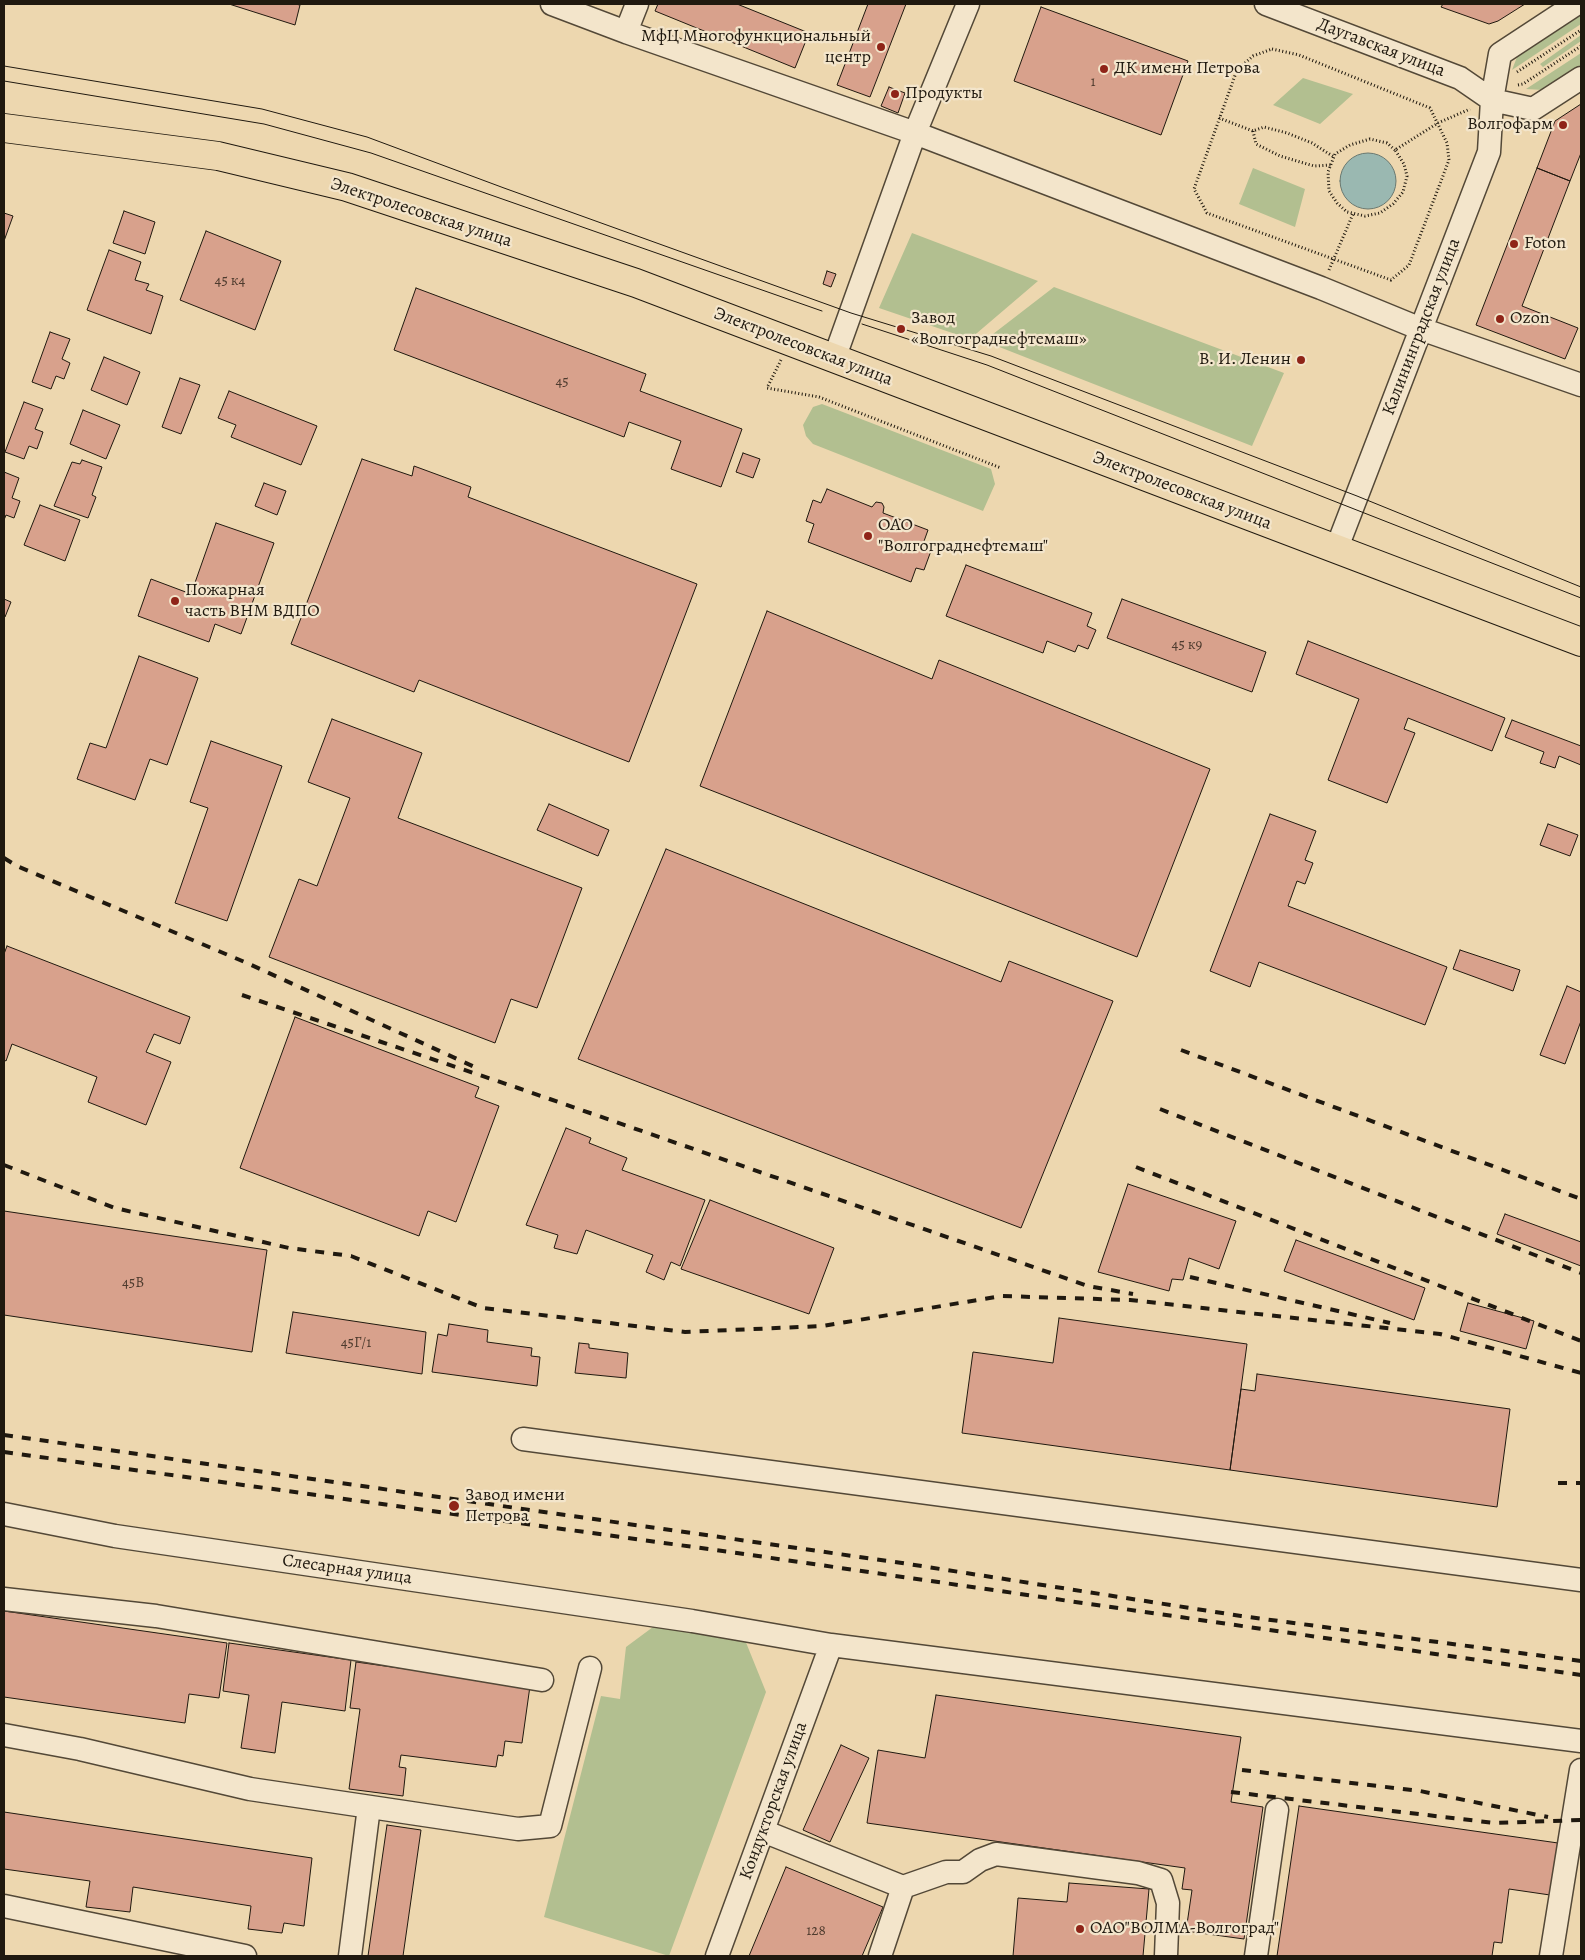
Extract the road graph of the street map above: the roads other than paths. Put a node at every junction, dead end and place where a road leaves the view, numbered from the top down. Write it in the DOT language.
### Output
graph roads {
  1 [pos="552,4"];
  2 [pos="638,4"];
  3 [pos="968,4"];
  4 [pos="1266,4"];
  5 [pos="1576,4"];
  6 [pos="626,32"];
  7 [pos="1581,78"];
  8 [pos="1492,100"];
  9 [pos="4,128"];
  10 [pos="915,133"];
  11 [pos="1421,329"];
  12 [pos="834,359"];
  13 [pos="1581,385"];
  14 [pos="1336,550"];
  15 [pos="1581,642"];
  16 [pos="522,1439"];
  17 [pos="4,1514"];
  18 [pos="1581,1580"];
  19 [pos="4,1599"];
  20 [pos="832,1646"];
  21 [pos="590,1668"];
  22 [pos="542,1680"];
  23 [pos="4,1735"];
  24 [pos="1581,1741"];
  25 [pos="1581,1770"];
  26 [pos="369,1807"];
  27 [pos="1277,1810"];
  28 [pos="763,1831"];
  29 [pos="903,1887"];
  30 [pos="4,1906"];
  31 [pos="170,1949"];
  32 [pos="245,1956"];
  33 [pos="350,1956"];
  34 [pos="717,1956"];
  35 [pos="880,1956"];
  36 [pos="1166,1956"];
  37 [pos="1256,1956"];
  38 [pos="1551,1956"];
  1 -- 6 [label="street"];
  2 -- 6 [label="street"];
  3 -- 10 [label="street"];
  4 -- 8 [label="street, Даугавская улица"];
  5 -- 8 [label="street, Калининградская улица"];
  6 -- 10 [label="street"];
  7 -- 8 [label="street"];
  8 -- 11 [label="street, Калининградская улица"];
  9 -- 12 [label="main road, Электролесовская улица"];
  10 -- 11 [label="street"];
  10 -- 12 [label="street"];
  11 -- 13 [label="street"];
  11 -- 14 [label="street, Калининградская улица"];
  12 -- 14 [label="main road, Электролесовская улица"];
  14 -- 15 [label="main road, Электролесовская улица"];
  16 -- 18 [label="street"];
  17 -- 20 [label="street, Слесарная улица"];
  19 -- 22 [label="street"];
  20 -- 24 [label="street, Слесарная улица"];
  20 -- 28 [label="street, Кондукторская улица"];
  21 -- 26 [label="street"];
  23 -- 26 [label="street"];
  25 -- 38 [label="street"];
  26 -- 33 [label="street"];
  27 -- 37 [label="street"];
  28 -- 29 [label="street"];
  28 -- 34 [label="street, Кондукторская улица"];
  29 -- 35 [label="street"];
  29 -- 36 [label="street"];
  30 -- 31 [label="street"];
  31 -- 32 [label="street"];
}
